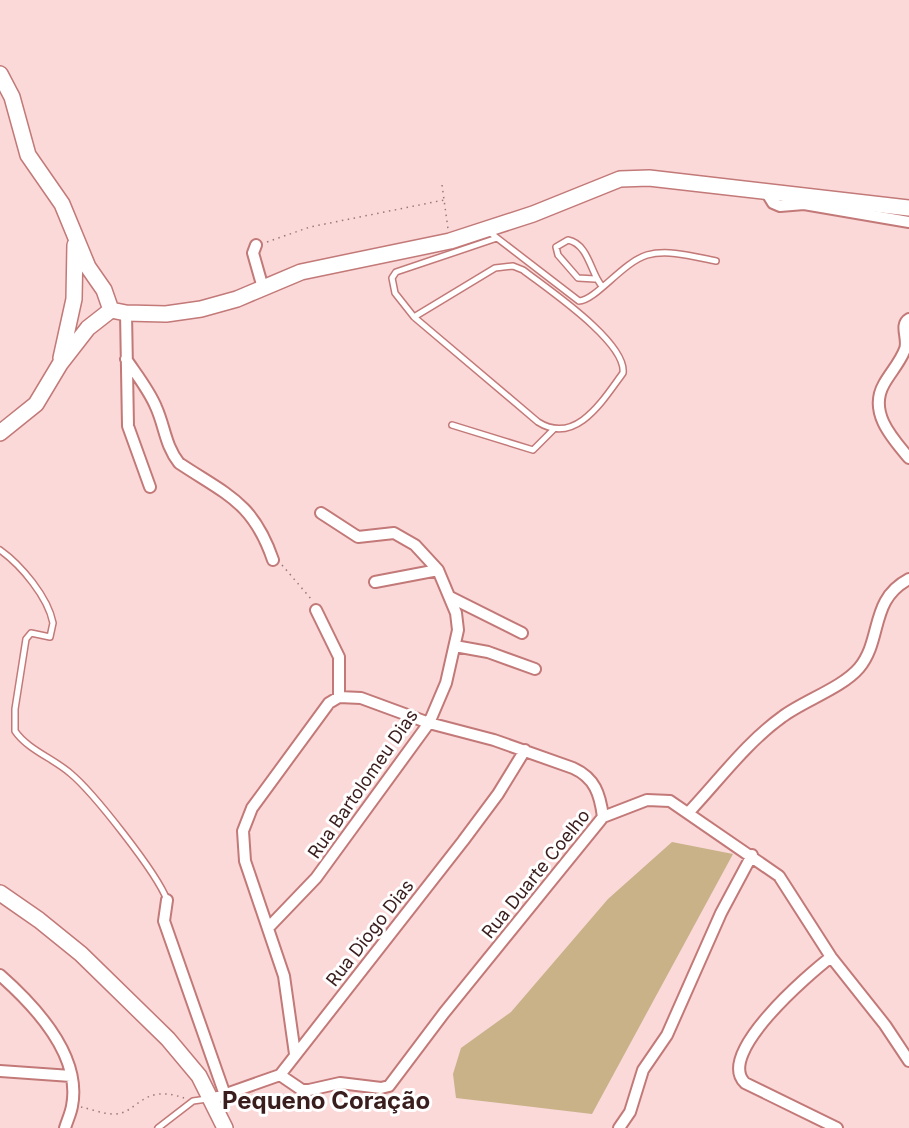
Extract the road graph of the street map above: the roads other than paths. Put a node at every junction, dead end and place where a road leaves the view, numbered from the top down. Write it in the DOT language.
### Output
graph roads {
  1 [pos="0,74"];
  2 [pos="765,190"];
  3 [pos="909,208"];
  4 [pos="909,222"];
  5 [pos="492,234"];
  6 [pos="74,237"];
  7 [pos="256,245"];
  8 [pos="716,261"];
  9 [pos="76,278"];
  10 [pos="595,279"];
  11 [pos="97,281"];
  12 [pos="602,286"];
  13 [pos="263,288"];
  14 [pos="119,311"];
  15 [pos="414,317"];
  16 [pos="909,319"];
  17 [pos="70,322"];
  18 [pos="88,328"];
  19 [pos="126,359"];
  20 [pos="60,364"];
  21 [pos="452,425"];
  22 [pos="553,430"];
  23 [pos="0,433"];
  24 [pos="909,458"];
  25 [pos="150,487"];
  26 [pos="321,513"];
  27 [pos="0,550"];
  28 [pos="273,560"];
  29 [pos="438,570"];
  30 [pos="909,579"];
  31 [pos="375,582"];
  32 [pos="450,597"];
  33 [pos="316,610"];
  34 [pos="522,633"];
  35 [pos="455,646"];
  36 [pos="535,669"];
  37 [pos="339,697"];
  38 [pos="429,723"];
  39 [pos="525,750"];
  40 [pos="689,812"];
  41 [pos="603,817"];
  42 [pos="752,855"];
  43 [pos="0,893"];
  44 [pos="167,900"];
  45 [pos="269,927"];
  46 [pos="831,957"];
  47 [pos="0,975"];
  48 [pos="296,1054"];
  49 [pos="909,1061"];
  50 [pos="0,1071"];
  51 [pos="280,1075"];
  52 [pos="71,1076"];
  53 [pos="218,1097"];
  54 [pos="65,1128"];
  55 [pos="158,1128"];
  56 [pos="225,1128"];
  57 [pos="620,1128"];
  58 [pos="837,1128"];
  1 -- 6 [label="street"];
  2 -- 3 [label="street"];
  2 -- 4 [label="street"];
  2 -- 5 [label="street"];
  5 -- 12 [label="lane"];
  5 -- 13 [label="street"];
  5 -- 15 [label="lane"];
  6 -- 9 [label="street"];
  6 -- 11 [label="street"];
  7 -- 13 [label="street"];
  8 -- 12 [label="lane"];
  9 -- 11 [label="street"];
  9 -- 17 [label="street"];
  10 -- 10 [label="lane"];
  10 -- 12 [label="lane"];
  11 -- 14 [label="street"];
  13 -- 14 [label="street"];
  14 -- 18 [label="street"];
  14 -- 19 [label="street"];
  15 -- 22 [label="lane"];
  15 -- 22 [label="lane"];
  16 -- 24 [label="street"];
  17 -- 18 [label="street"];
  17 -- 20 [label="street"];
  18 -- 20 [label="street"];
  19 -- 25 [label="street"];
  19 -- 28 [label="street"];
  20 -- 23 [label="street"];
  21 -- 22 [label="lane"];
  26 -- 29 [label="street, Rua Bartolomeu Dias"];
  27 -- 44 [label="lane"];
  29 -- 31 [label="street"];
  29 -- 32 [label="street, Rua Bartolomeu Dias"];
  30 -- 40 [label="street"];
  32 -- 34 [label="street"];
  32 -- 35 [label="street, Rua Bartolomeu Dias"];
  33 -- 37 [label="street"];
  35 -- 36 [label="street"];
  35 -- 38 [label="street, Rua Bartolomeu Dias"];
  37 -- 38 [label="street"];
  37 -- 45 [label="street"];
  38 -- 39 [label="street"];
  38 -- 45 [label="street, Rua Bartolomeu Dias"];
  39 -- 41 [label="street"];
  39 -- 48 [label="street, Rua Diogo Dias"];
  40 -- 41 [label="street, Rua Duarte Coelho"];
  40 -- 42 [label="street, Rua Duarte Coelho"];
  41 -- 51 [label="street, Rua Duarte Coelho"];
  42 -- 46 [label="street, Rua Duarte Coelho"];
  42 -- 57 [label="street"];
  43 -- 53 [label="street"];
  44 -- 53 [label="street"];
  45 -- 48 [label="street"];
  46 -- 49 [label="street, Rua Duarte Coelho"];
  46 -- 58 [label="street"];
  47 -- 52 [label="street"];
  48 -- 51 [label="street, Rua Diogo Dias"];
  50 -- 52 [label="street"];
  51 -- 53 [label="street"];
  52 -- 54 [label="street"];
  53 -- 55 [label="lane"];
  53 -- 56 [label="street"];
}
